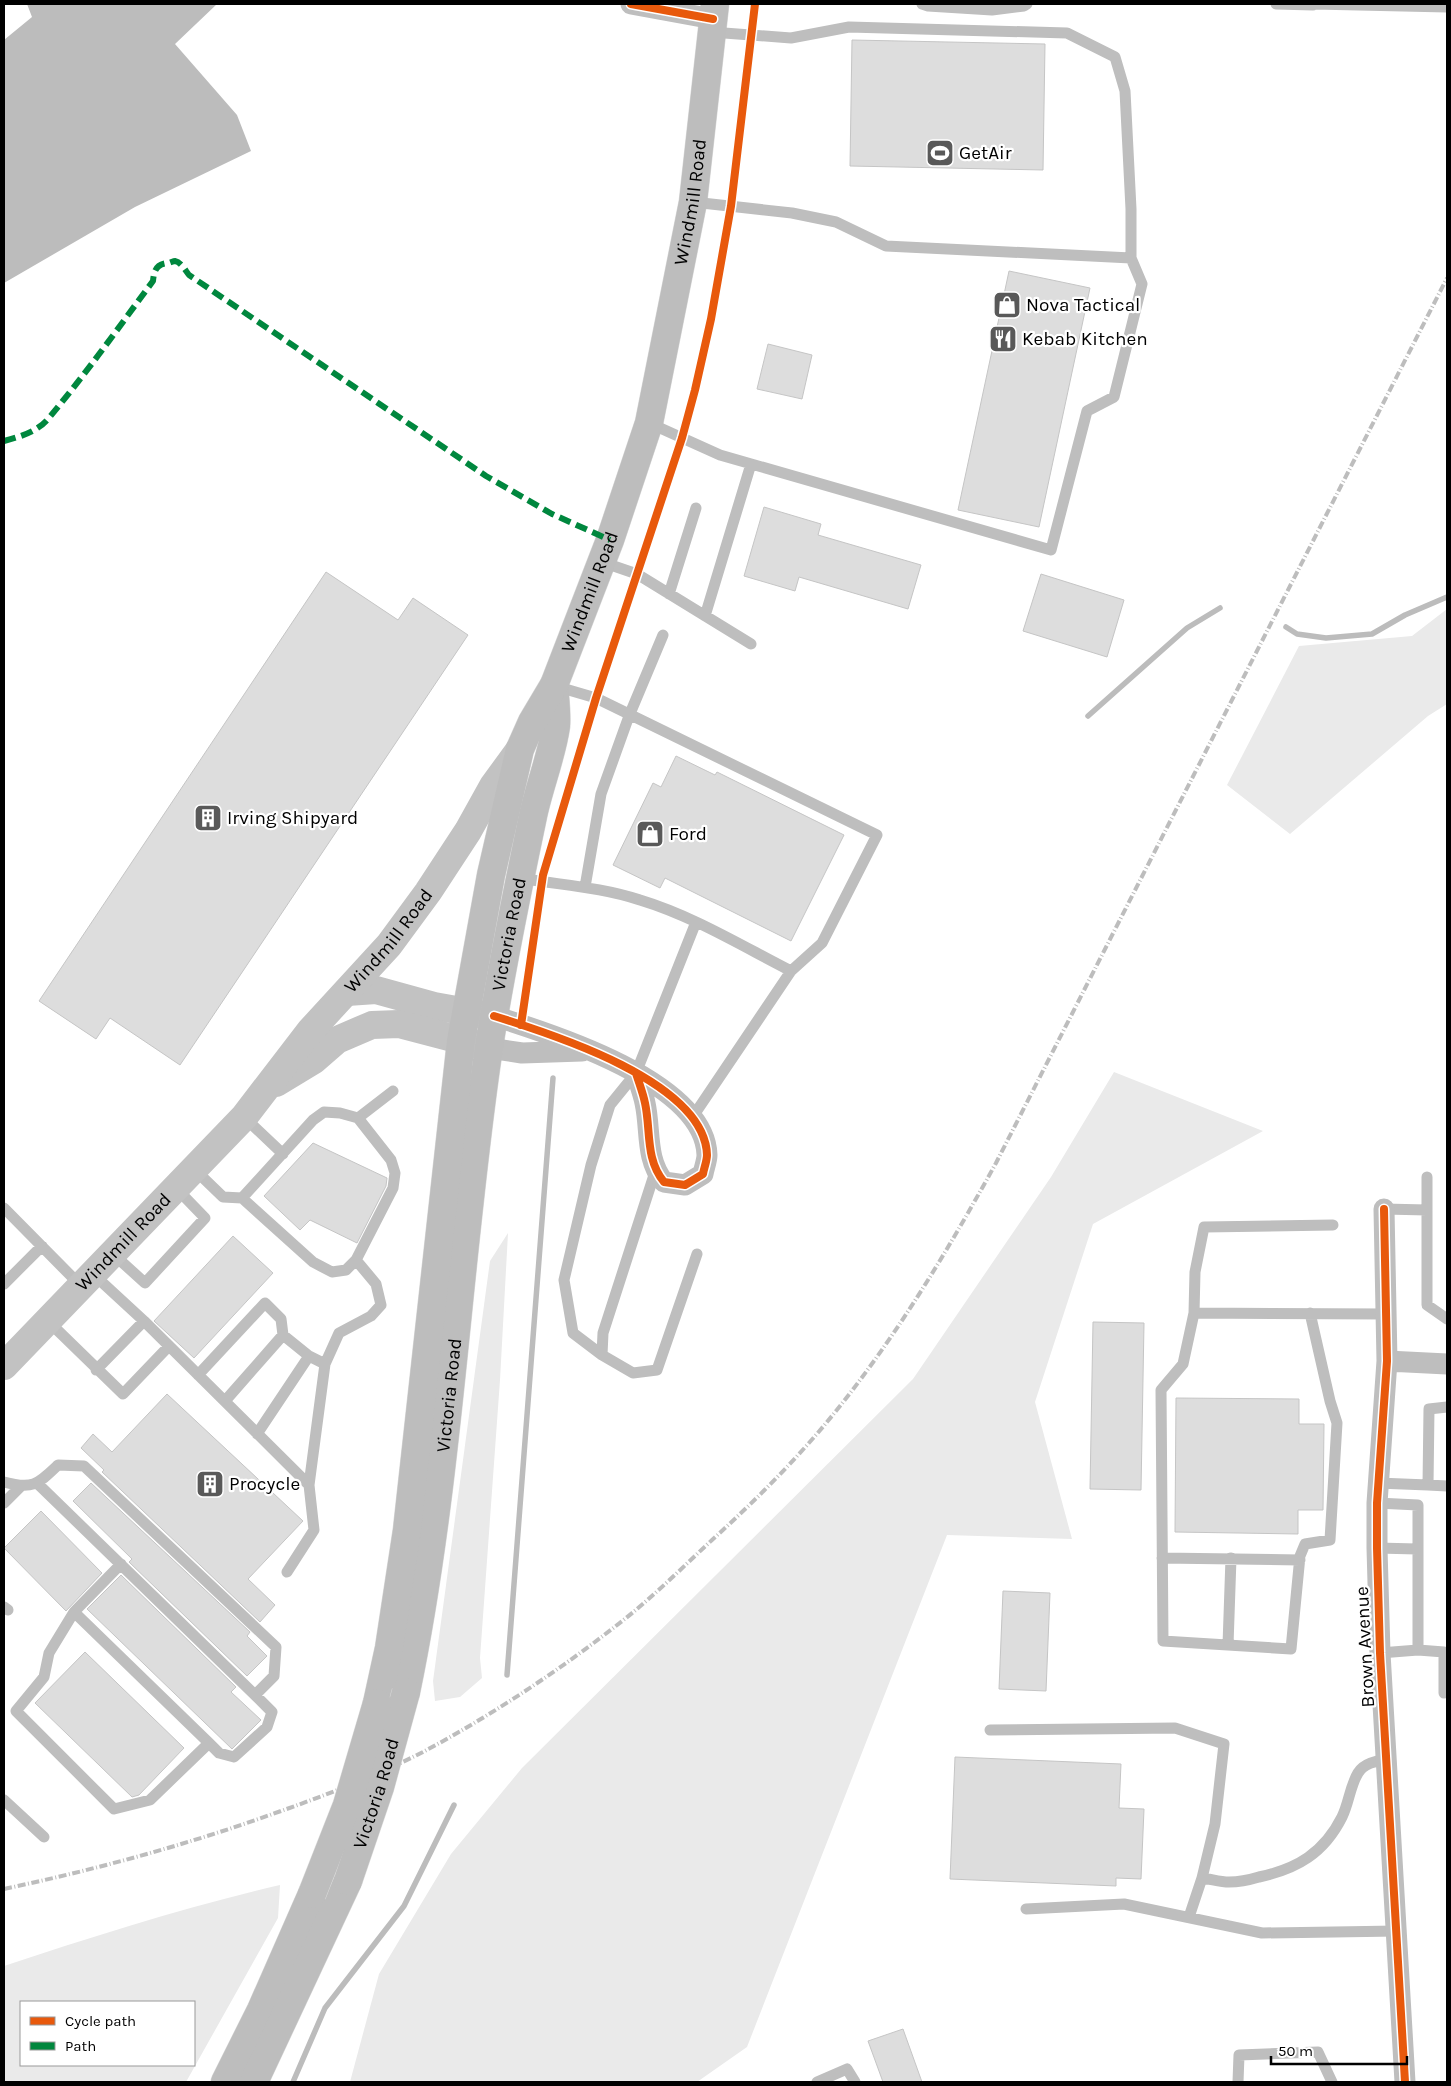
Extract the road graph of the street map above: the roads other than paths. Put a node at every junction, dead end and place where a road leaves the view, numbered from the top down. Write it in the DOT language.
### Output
graph roads {
  1 [pos="631,4"];
  2 [pos="922,4"];
  3 [pos="1027,4"];
  4 [pos="1276,4"];
  5 [pos="1314,4"];
  6 [pos="1447,7"];
  7 [pos="713,18"];
  8 [pos="694,202"];
  9 [pos="1131,258"];
  10 [pos="649,423"];
  11 [pos="751,464"];
  12 [pos="696,508"];
  13 [pos="602,562"];
  14 [pos="669,594"];
  15 [pos="705,616"];
  16 [pos="663,635"];
  17 [pos="751,644"];
  18 [pos="554,685"];
  19 [pos="629,716"];
  20 [pos="520,749"];
  21 [pos="520,878"];
  22 [pos="586,888"];
  23 [pos="696,922"];
  24 [pos="791,971"];
  25 [pos="347,992"];
  26 [pos="466,1011"];
  27 [pos="494,1016"];
  28 [pos="461,1041"];
  29 [pos="489,1048"];
  30 [pos="590,1050"];
  31 [pos="636,1072"];
  32 [pos="393,1091"];
  33 [pos="260,1093"];
  34 [pos="244,1116"];
  35 [pos="358,1118"];
  36 [pos="692,1118"];
  37 [pos="282,1154"];
  38 [pos="655,1172"];
  39 [pos="1427,1177"];
  40 [pos="184,1178"];
  41 [pos="242,1198"];
  42 [pos="4,1208"];
  43 [pos="1384,1209"];
  44 [pos="1427,1210"];
  45 [pos="1333,1225"];
  46 [pos="42,1246"];
  47 [pos="112,1253"];
  48 [pos="697,1254"];
  49 [pos="356,1260"];
  50 [pos="87,1280"];
  51 [pos="4,1284"];
  52 [pos="1194,1313"];
  53 [pos="1310,1314"];
  54 [pos="1386,1314"];
  55 [pos="1447,1319"];
  56 [pos="48,1321"];
  57 [pos="144,1321"];
  58 [pos="283,1335"];
  59 [pos="170,1346"];
  60 [pos="309,1356"];
  61 [pos="602,1356"];
  62 [pos="1387,1361"];
  63 [pos="325,1364"];
  64 [pos="1447,1364"];
  65 [pos="4,1366"];
  66 [pos="96,1370"];
  67 [pos="198,1374"];
  68 [pos="225,1401"];
  69 [pos="1447,1407"];
  70 [pos="257,1434"];
  71 [pos="4,1482"];
  72 [pos="38,1484"];
  73 [pos="309,1485"];
  74 [pos="1428,1485"];
  75 [pos="1447,1486"];
  76 [pos="20,1487"];
  77 [pos="1378,1493"];
  78 [pos="4,1503"];
  79 [pos="1377,1548"];
  80 [pos="1418,1549"];
  81 [pos="1162,1558"];
  82 [pos="1231,1558"];
  83 [pos="1300,1560"];
  84 [pos="121,1564"];
  85 [pos="287,1572"];
  86 [pos="74,1612"];
  87 [pos="1228,1645"];
  88 [pos="1418,1650"];
  89 [pos="1380,1654"];
  90 [pos="1444,1693"];
  91 [pos="255,1694"];
  92 [pos="990,1730"];
  93 [pos="209,1743"];
  94 [pos="1388,1759"];
  95 [pos="4,1800"];
  96 [pos="44,1838"];
  97 [pos="1202,1878"];
  98 [pos="1026,1909"];
  99 [pos="1189,1917"];
  100 [pos="1397,1931"];
  101 [pos="225,2082"];
  102 [pos="254,2082"];
  103 [pos="817,2082"];
  104 [pos="855,2082"];
  105 [pos="1238,2082"];
  106 [pos="1332,2082"];
  107 [pos="1405,2082"];
  1 -- 7 [label="street"];
  2 -- 3 [label="lane"];
  4 -- 5 [label="lane"];
  5 -- 6 [label="lane"];
  7 -- 8 [label="main road, Windmill Road"];
  7 -- 9 [label="lane"];
  8 -- 9 [label="lane"];
  8 -- 10 [label="main road, Windmill Road"];
  9 -- 11 [label="lane"];
  10 -- 11 [label="lane"];
  10 -- 13 [label="main road, Windmill Road"];
  11 -- 15 [label="lane"];
  12 -- 14 [label="lane"];
  13 -- 14 [label="lane"];
  13 -- 18 [label="main road, Windmill Road"];
  14 -- 15 [label="lane"];
  15 -- 17 [label="lane"];
  16 -- 19 [label="lane"];
  18 -- 19 [label="lane"];
  18 -- 20 [label="main road, Windmill Road"];
  18 -- 21 [label="main road, Victoria Road"];
  19 -- 22 [label="lane"];
  19 -- 24 [label="lane"];
  20 -- 25 [label="main road, Windmill Road"];
  20 -- 26 [label="main road, Victoria Road"];
  21 -- 22 [label="lane"];
  21 -- 27 [label="main road, Victoria Road"];
  22 -- 23 [label="lane"];
  23 -- 24 [label="lane"];
  23 -- 31 [label="lane"];
  24 -- 36 [label="lane"];
  25 -- 26 [label="main road"];
  25 -- 33 [label="main road, Windmill Road"];
  26 -- 27 [label="main road"];
  26 -- 28 [label="main road, Victoria Road"];
  27 -- 29 [label="main road, Victoria Road"];
  27 -- 30 [label="street"];
  28 -- 29 [label="main road, Windmill Road"];
  28 -- 33 [label="main road, Windmill Road"];
  28 -- 101 [label="main road, Victoria Road, bridge"];
  29 -- 30 [label="street"];
  29 -- 102 [label="main road, Victoria Road, bridge"];
  30 -- 31 [label="street"];
  31 -- 36 [label="street"];
  31 -- 38 [label="street"];
  31 -- 61 [label="lane"];
  32 -- 35 [label="lane"];
  33 -- 34 [label="main road, Windmill Road"];
  34 -- 37 [label="lane"];
  34 -- 40 [label="main road, Windmill Road"];
  35 -- 37 [label="lane"];
  35 -- 49 [label="lane"];
  36 -- 38 [label="street"];
  37 -- 41 [label="lane"];
  38 -- 61 [label="lane"];
  39 -- 44 [label="lane"];
  40 -- 41 [label="lane"];
  40 -- 47 [label="main road, Windmill Road"];
  40 -- 47 [label="lane"];
  41 -- 49 [label="lane"];
  42 -- 46 [label="lane"];
  43 -- 44 [label="lane"];
  43 -- 54 [label="street, Brown Avenue"];
  44 -- 55 [label="lane"];
  45 -- 52 [label="lane"];
  46 -- 50 [label="lane"];
  46 -- 51 [label="lane"];
  47 -- 50 [label="main road, Windmill Road"];
  48 -- 61 [label="lane"];
  49 -- 63 [label="lane"];
  50 -- 56 [label="main road, Windmill Road"];
  50 -- 57 [label="lane"];
  52 -- 53 [label="lane"];
  52 -- 81 [label="lane"];
  53 -- 54 [label="lane"];
  53 -- 83 [label="lane"];
  54 -- 62 [label="street, Brown Avenue"];
  56 -- 65 [label="main road, Windmill Road"];
  56 -- 66 [label="lane"];
  57 -- 59 [label="lane"];
  57 -- 66 [label="lane"];
  58 -- 60 [label="lane"];
  58 -- 67 [label="lane"];
  58 -- 68 [label="lane"];
  59 -- 66 [label="lane"];
  59 -- 67 [label="lane"];
  60 -- 63 [label="lane"];
  60 -- 70 [label="lane"];
  62 -- 64 [label="street"];
  62 -- 77 [label="street, Brown Avenue"];
  63 -- 73 [label="lane"];
  67 -- 68 [label="lane"];
  68 -- 70 [label="lane"];
  69 -- 74 [label="lane"];
  70 -- 73 [label="lane"];
  71 -- 76 [label="lane"];
  72 -- 76 [label="lane"];
  72 -- 84 [label="lane"];
  72 -- 91 [label="lane"];
  73 -- 85 [label="lane"];
  74 -- 75 [label="lane"];
  74 -- 77 [label="lane"];
  76 -- 78 [label="lane"];
  77 -- 79 [label="street, Brown Avenue"];
  77 -- 80 [label="lane"];
  79 -- 80 [label="lane"];
  79 -- 89 [label="street, Brown Avenue"];
  80 -- 88 [label="lane"];
  81 -- 82 [label="lane"];
  81 -- 87 [label="lane"];
  82 -- 83 [label="lane"];
  82 -- 87 [label="lane"];
  83 -- 87 [label="lane"];
  84 -- 86 [label="lane"];
  84 -- 91 [label="lane"];
  86 -- 93 [label="lane"];
  86 -- 93 [label="lane"];
  88 -- 89 [label="lane"];
  88 -- 90 [label="lane"];
  89 -- 94 [label="street, Brown Avenue"];
  91 -- 93 [label="lane"];
  92 -- 97 [label="lane"];
  94 -- 97 [label="lane"];
  94 -- 100 [label="street, Brown Avenue"];
  95 -- 96 [label="lane"];
  97 -- 99 [label="lane"];
  98 -- 99 [label="lane"];
  99 -- 100 [label="lane"];
  100 -- 107 [label="street, Brown Avenue"];
  103 -- 104 [label="lane"];
  105 -- 106 [label="lane"];
}
